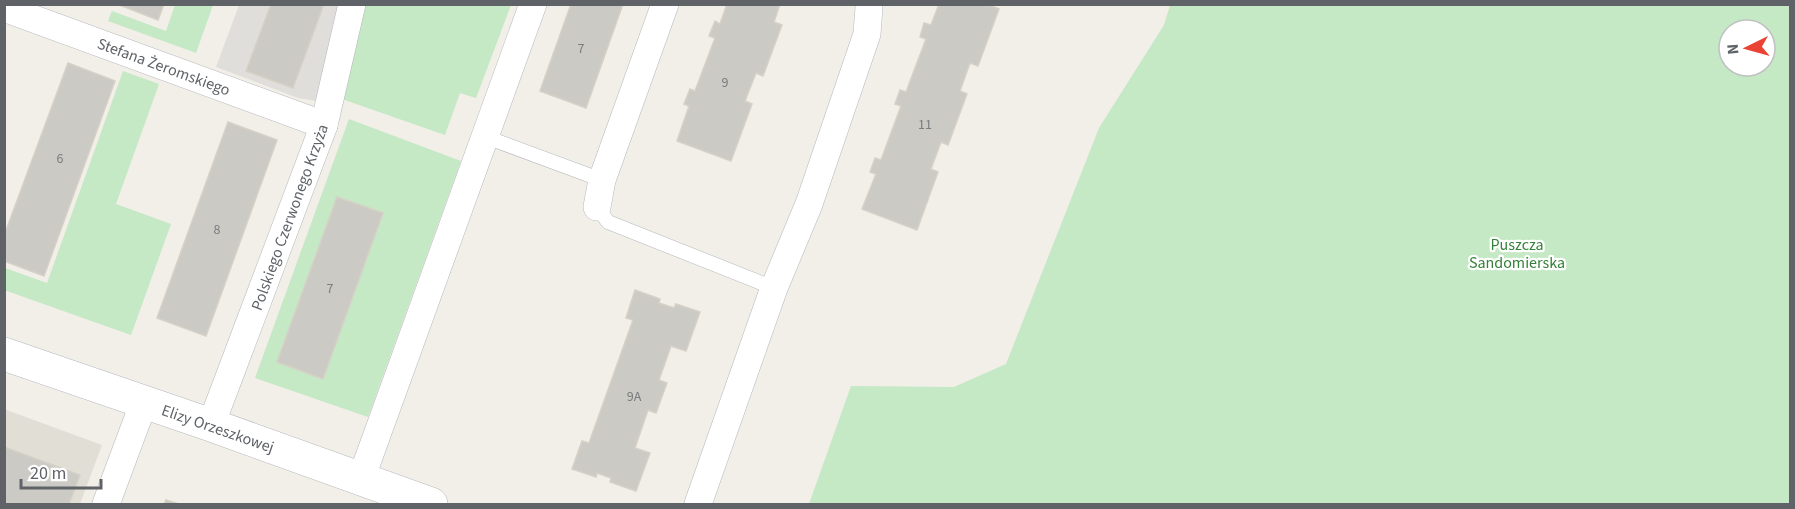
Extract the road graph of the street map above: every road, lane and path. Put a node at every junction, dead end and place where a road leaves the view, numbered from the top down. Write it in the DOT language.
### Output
graph roads {
  1 [pos="352,4"];
  2 [pos="533,4"];
  3 [pos="665,4"];
  4 [pos="867,6"];
  5 [pos="4,8"];
  6 [pos="324,125"];
  7 [pos="486,138"];
  8 [pos="602,180"];
  9 [pos="597,207"];
  10 [pos="774,288"];
  11 [pos="4,354"];
  12 [pos="144,402"];
  13 [pos="211,425"];
  14 [pos="362,479"];
  15 [pos="106,504"];
  16 [pos="431,504"];
  17 [pos="698,504"];
  1 -- 6 [label="street, Polskiego Czerwonego Krzyża"];
  2 -- 7 [label="street"];
  3 -- 8 [label="street"];
  4 -- 10 [label="street"];
  5 -- 6 [label="street, Stefana Żeromskiego"];
  6 -- 13 [label="street, Polskiego Czerwonego Krzyża"];
  7 -- 8 [label="lane"];
  7 -- 14 [label="street"];
  8 -- 9 [label="street"];
  9 -- 10 [label="lane"];
  10 -- 17 [label="street"];
  11 -- 12 [label="street, Elizy Orzeszkowej"];
  12 -- 13 [label="street, Elizy Orzeszkowej"];
  12 -- 15 [label="street"];
  13 -- 14 [label="street, Elizy Orzeszkowej"];
  14 -- 16 [label="street, Elizy Orzeszkowej"];
}
